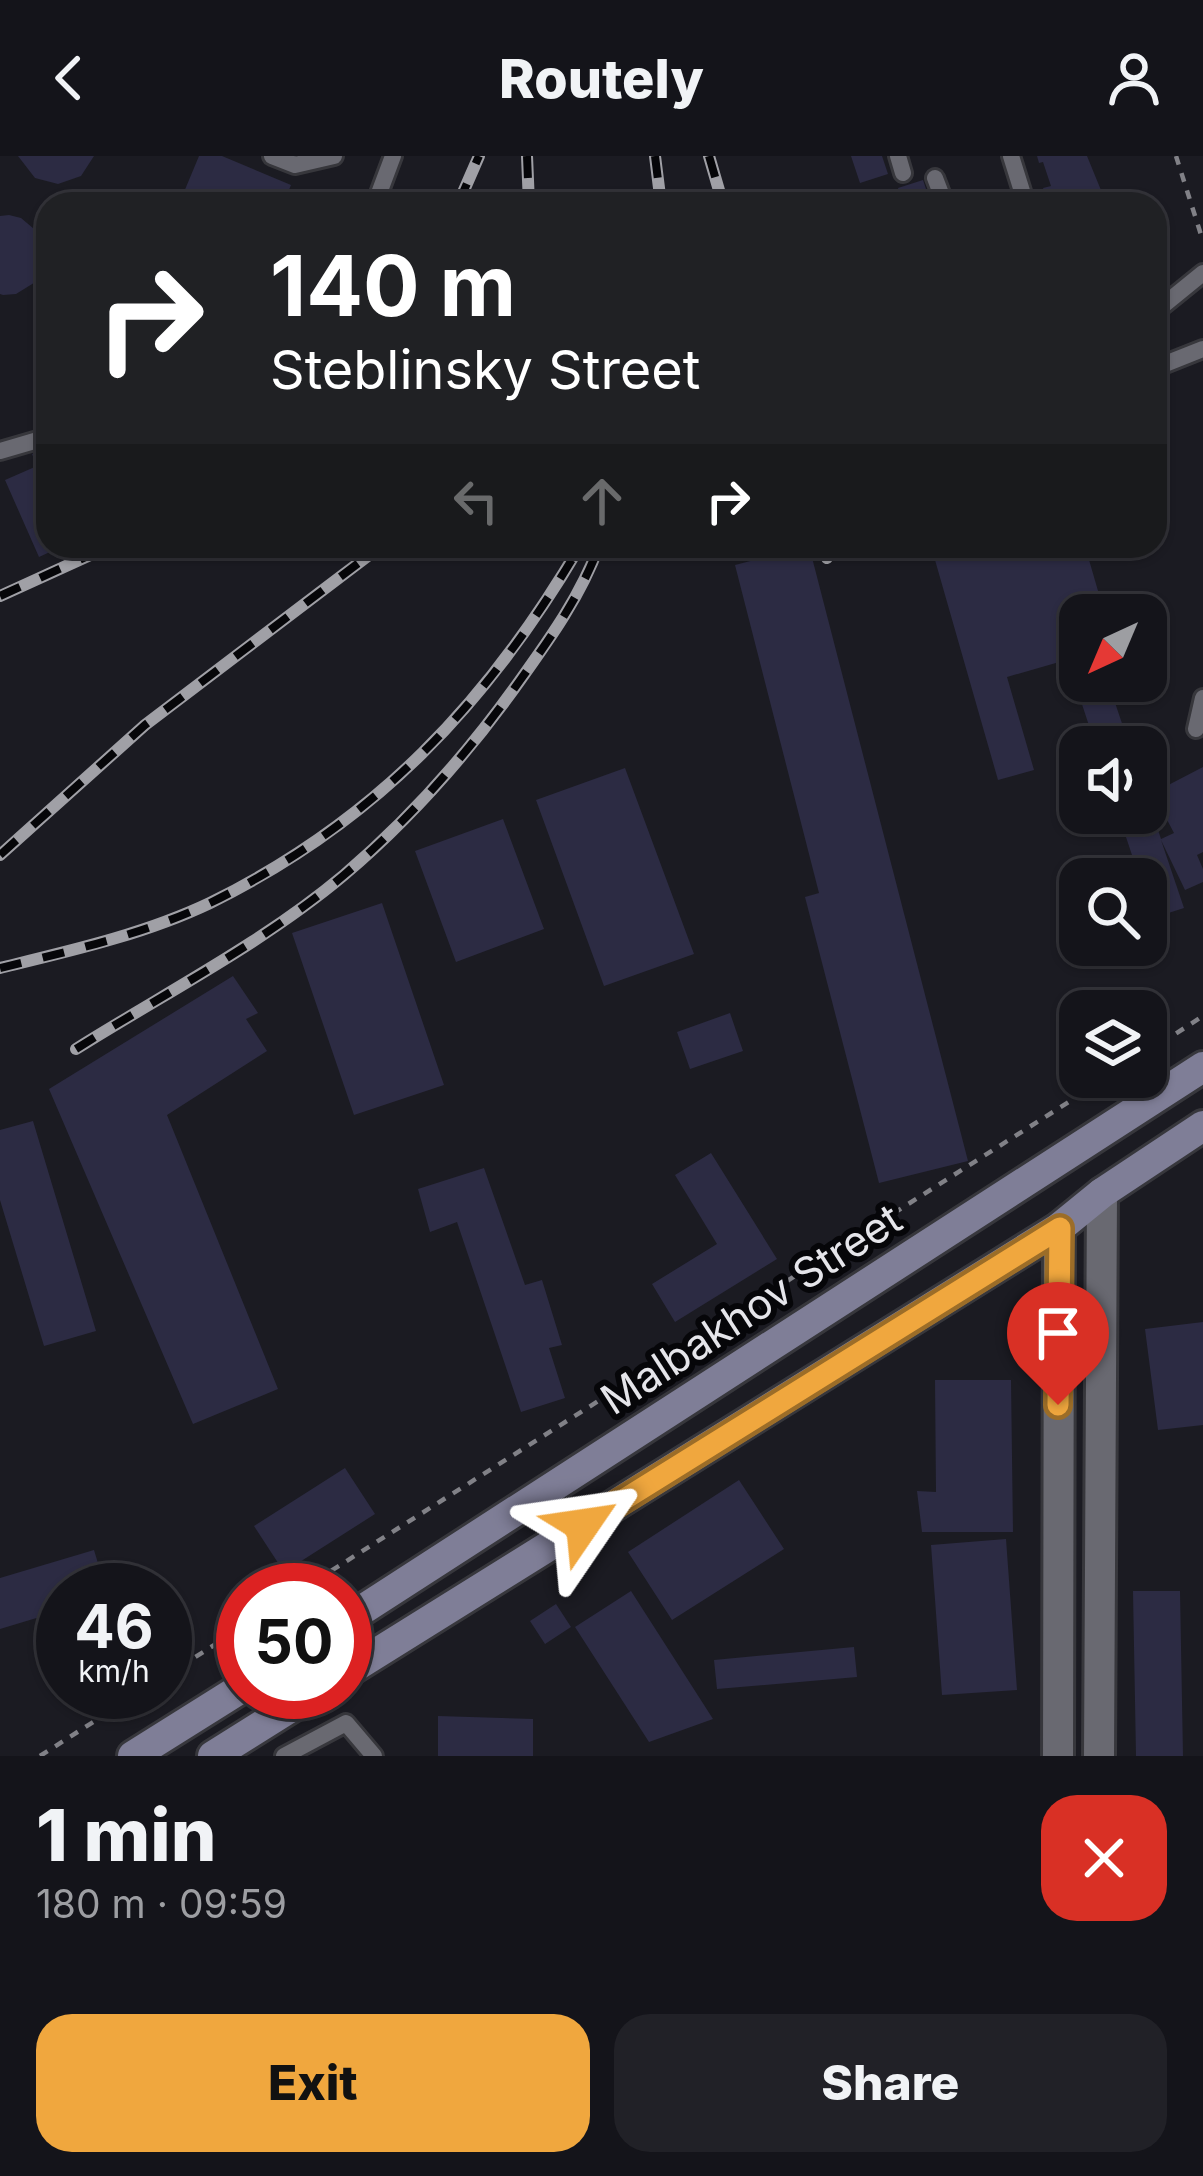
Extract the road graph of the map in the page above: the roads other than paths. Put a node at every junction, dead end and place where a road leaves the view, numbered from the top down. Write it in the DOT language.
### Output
graph roads {
  1 [pos="272,156"];
  2 [pos="334,156"];
  3 [pos="393,156"];
  4 [pos="1011,156"];
  5 [pos="935,178"];
  6 [pos="380,192"];
  7 [pos="940,192"];
  8 [pos="1022,192"];
  9 [pos="1203,273"];
  10 [pos="1167,302"];
  11 [pos="1203,349"];
  12 [pos="1167,363"];
  13 [pos="36,440"];
  14 [pos="0,451"];
  15 [pos="1203,698"];
  16 [pos="1196,729"];
  17 [pos="1203,1067"];
  18 [pos="1203,1126"];
  19 [pos="1102,1192"];
  20 [pos="1060,1228"];
  21 [pos="372,1604"];
  22 [pos="372,1656"];
  23 [pos="216,1704"];
  24 [pos="276,1719"];
  25 [pos="226,1754"];
  26 [pos="133,1756"];
  27 [pos="284,1756"];
  28 [pos="374,1756"];
  29 [pos="1058,1756"];
  30 [pos="1099,1756"];
  1 -- 2 [label="lane"];
  3 -- 6 [label="lane"];
  4 -- 8 [label="lane"];
  5 -- 7 [label="lane"];
  9 -- 10 [label="lane"];
  11 -- 12 [label="lane"];
  13 -- 14 [label="lane"];
  15 -- 16 [label="lane"];
  17 -- 21 [label="main road, Malbakhov Street"];
  18 -- 19 [label="main road"];
  19 -- 20 [label="main road"];
  19 -- 30 [label="street"];
  20 -- 22 [label="main road"];
  20 -- 29 [label="street"];
  23 -- 26 [label="main road"];
  24 -- 25 [label="main road"];
  27 -- 28 [label="lane"];
}
